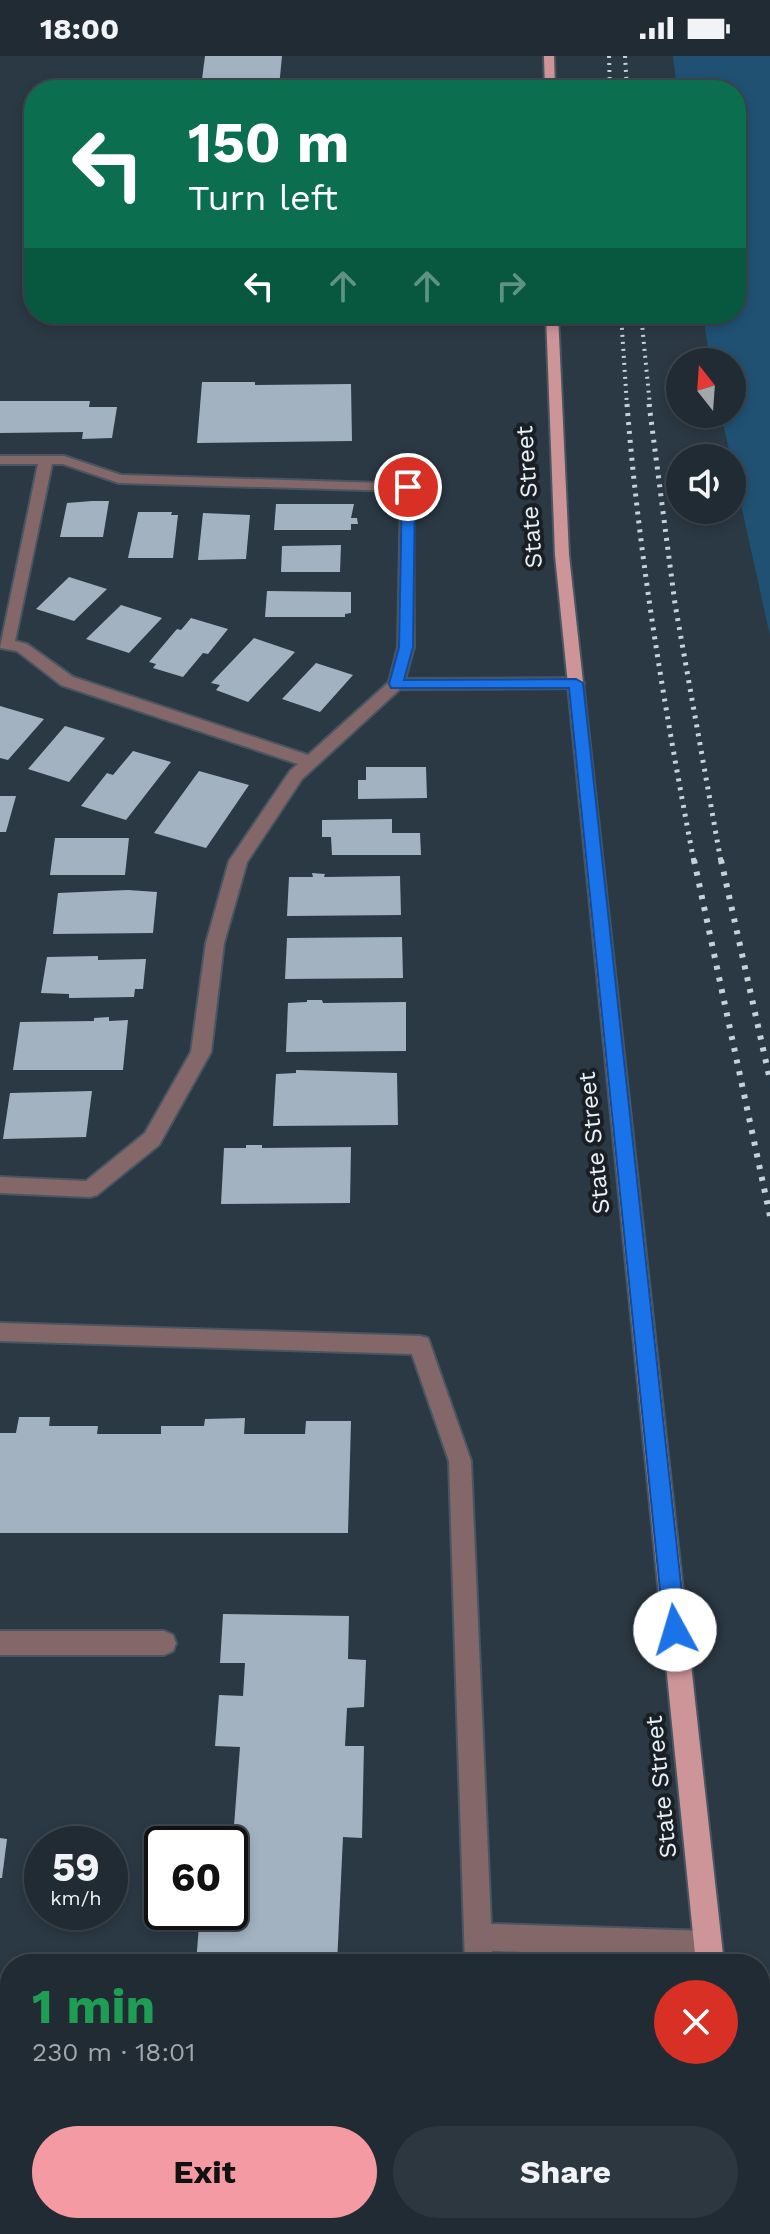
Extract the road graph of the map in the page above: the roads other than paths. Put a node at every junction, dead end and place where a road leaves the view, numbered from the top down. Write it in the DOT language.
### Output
graph roads {
  1 [pos="549,56"];
  2 [pos="550,80"];
  3 [pos="552,324"];
  4 [pos="0,460"];
  5 [pos="46,460"];
  6 [pos="4,643"];
  7 [pos="576,683"];
  8 [pos="396,684"];
  9 [pos="311,762"];
  10 [pos="0,1185"];
  11 [pos="0,1332"];
  12 [pos="0,1643"];
  13 [pos="164,1643"];
  14 [pos="478,1950"];
  15 [pos="663,1954"];
  16 [pos="709,1954"];
  1 -- 2 [label="main road"];
  3 -- 7 [label="main road, State Street"];
  4 -- 5 [label="lane"];
  5 -- 6 [label="lane"];
  5 -- 8 [label="lane"];
  6 -- 9 [label="lane"];
  7 -- 8 [label="lane"];
  7 -- 16 [label="main road, State Street"];
  8 -- 9 [label="lane"];
  9 -- 10 [label="lane"];
  11 -- 14 [label="lane"];
  12 -- 13 [label="lane"];
  14 -- 15 [label="lane"];
}
